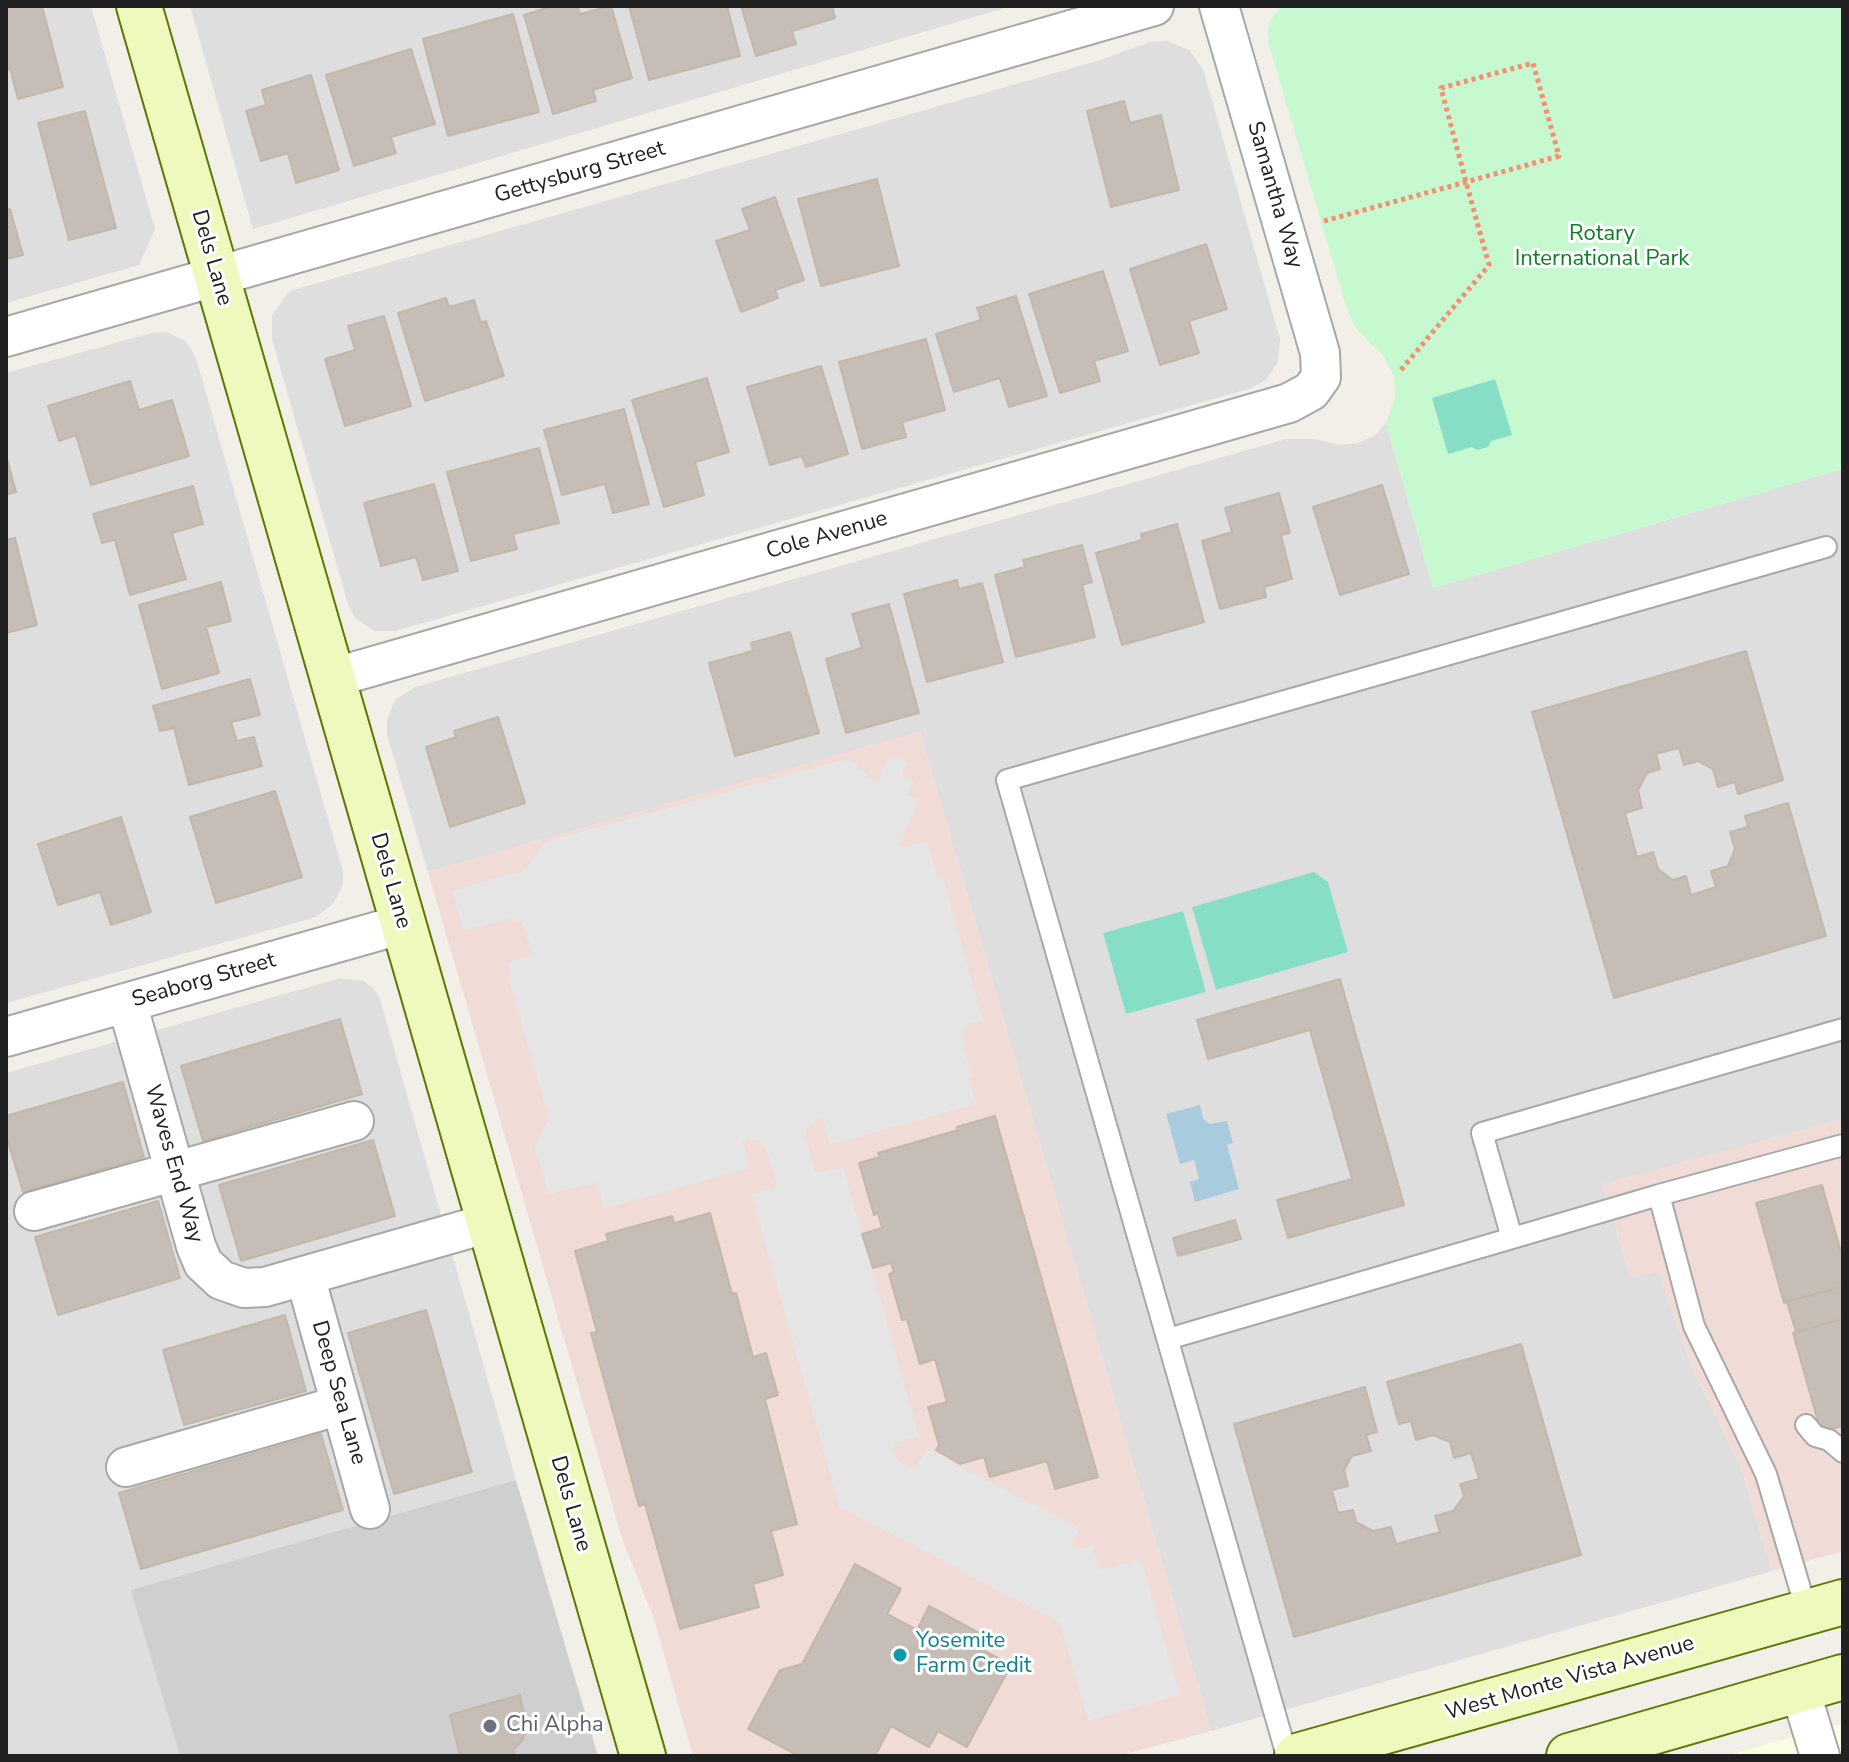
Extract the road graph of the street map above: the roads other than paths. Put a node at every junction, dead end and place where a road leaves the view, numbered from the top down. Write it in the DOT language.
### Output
graph roads {
  1 [pos="139,6"];
  2 [pos="1154,6"];
  3 [pos="1219,6"];
  4 [pos="217,278"];
  5 [pos="6,337"];
  6 [pos="1317,384"];
  7 [pos="1826,547"];
  8 [pos="332,678"];
  9 [pos="403,924"];
  10 [pos="127,1003"];
  11 [pos="1843,1029"];
  12 [pos="6,1037"];
  13 [pos="354,1121"];
  14 [pos="1843,1145"];
  15 [pos="174,1171"];
  16 [pos="1659,1195"];
  17 [pos="34,1211"];
  18 [pos="489,1223"];
  19 [pos="1512,1238"];
  20 [pos="305,1276"];
  21 [pos="1168,1339"];
  22 [pos="341,1405"];
  23 [pos="1806,1425"];
  24 [pos="1838,1441"];
  25 [pos="126,1467"];
  26 [pos="370,1509"];
  27 [pos="1825,1607"];
  28 [pos="1843,1677"];
  29 [pos="1800,1690"];
  30 [pos="643,1756"];
  31 [pos="1287,1756"];
  32 [pos="1297,1756"];
  33 [pos="1569,1756"];
  34 [pos="1820,1756"];
  1 -- 4 [label="street, Dels Lane"];
  2 -- 4 [label="street, Gettysburg Street"];
  3 -- 6 [label="street, Samantha Way"];
  4 -- 5 [label="street, Gettysburg Street"];
  4 -- 8 [label="street, Dels Lane"];
  6 -- 8 [label="street, Cole Avenue"];
  7 -- 21 [label="lane"];
  8 -- 9 [label="street, Dels Lane"];
  9 -- 10 [label="street, Seaborg Street"];
  9 -- 18 [label="street, Dels Lane"];
  10 -- 12 [label="street, Seaborg Street"];
  10 -- 15 [label="street, Waves End Way"];
  11 -- 19 [label="lane"];
  13 -- 15 [label="street"];
  14 -- 16 [label="lane"];
  15 -- 17 [label="street"];
  15 -- 20 [label="street, Waves End Way"];
  16 -- 19 [label="lane"];
  16 -- 27 [label="lane"];
  18 -- 20 [label="street, Waves End Way"];
  18 -- 30 [label="street, Dels Lane"];
  19 -- 21 [label="lane"];
  20 -- 22 [label="street, Deep Sea Lane"];
  21 -- 31 [label="lane"];
  22 -- 25 [label="street"];
  22 -- 26 [label="street, Deep Sea Lane"];
  23 -- 24 [label="lane"];
  27 -- 32 [label="street, West Monte Vista Avenue"];
  28 -- 29 [label="street"];
  29 -- 33 [label="street"];
  29 -- 34 [label="street"];
}
